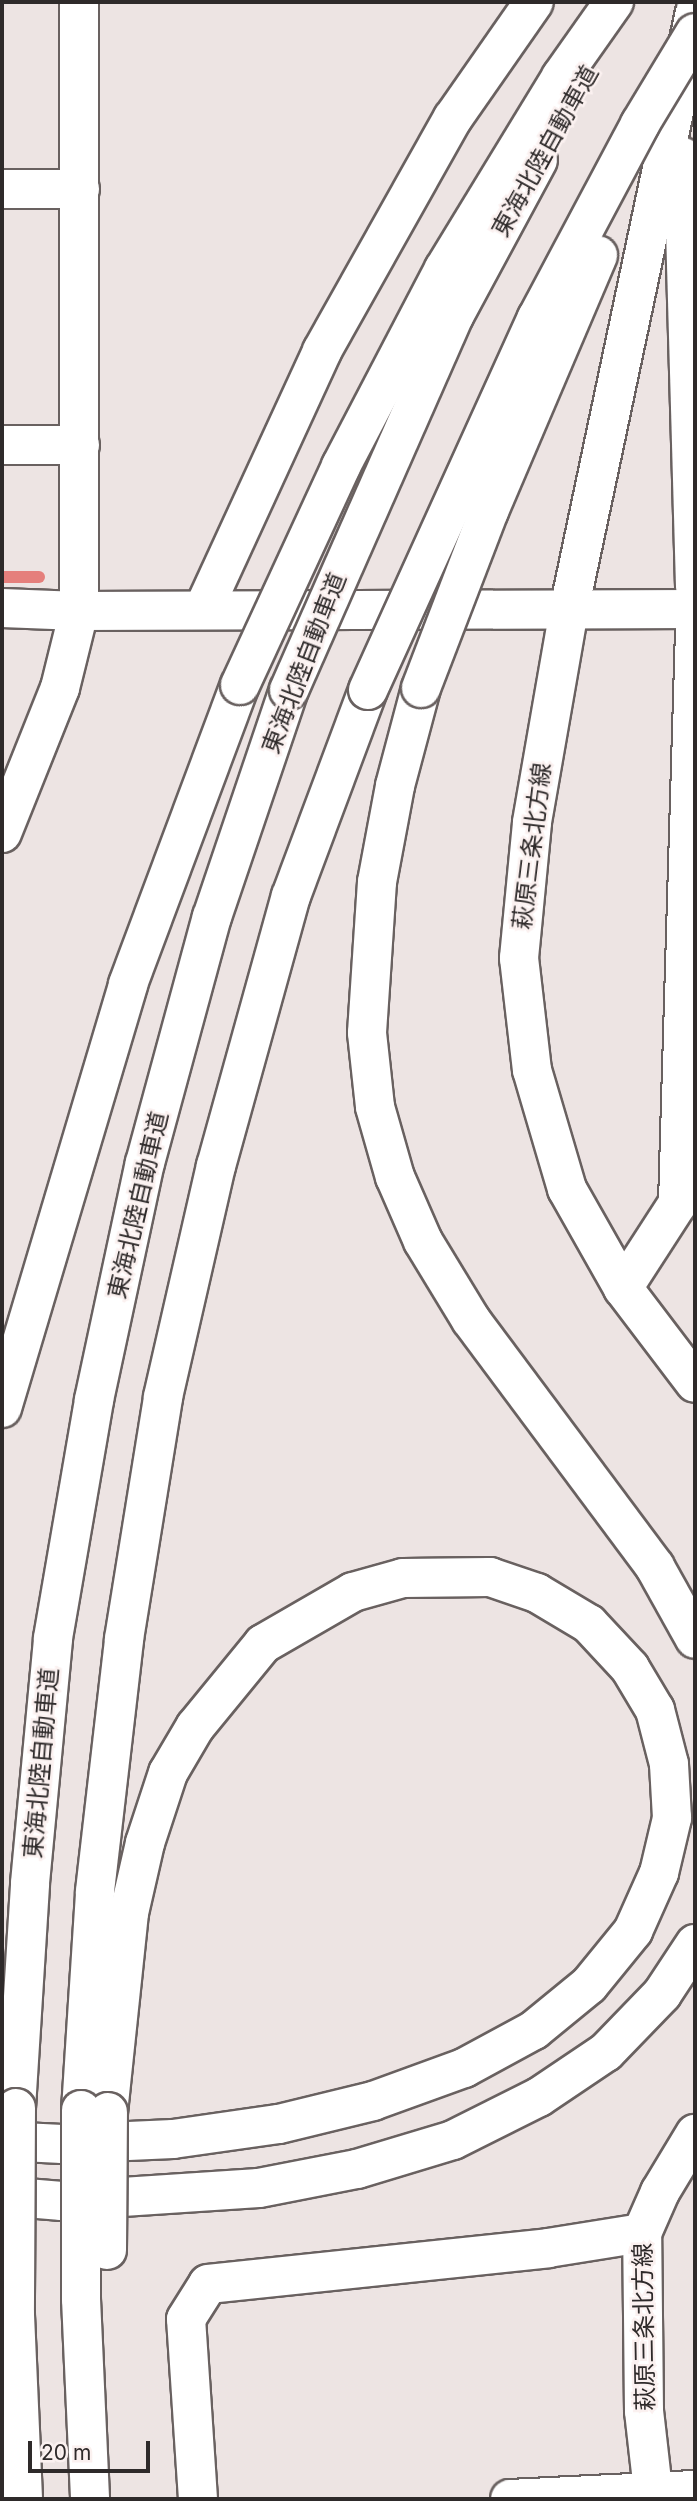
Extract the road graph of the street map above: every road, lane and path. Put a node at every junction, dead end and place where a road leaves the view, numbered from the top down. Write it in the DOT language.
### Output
graph roads {
  1 [pos="79,2"];
  2 [pos="534,2"];
  3 [pos="614,2"];
  4 [pos="628,2"];
  5 [pos="695,12"];
  6 [pos="695,33"];
  7 [pos="695,55"];
  8 [pos="689,145"];
  9 [pos="2,188"];
  10 [pos="80,189"];
  11 [pos="639,273"];
  12 [pos="2,445"];
  13 [pos="80,445"];
  14 [pos="695,587"];
  15 [pos="2,608"];
  16 [pos="204,608"];
  17 [pos="695,609"];
  18 [pos="569,610"];
  19 [pos="79,611"];
  20 [pos="695,629"];
  21 [pos="2,832"];
  22 [pos="623,1288"];
  23 [pos="695,1383"];
  24 [pos="2,1408"];
  25 [pos="695,1639"];
  26 [pos="695,1944"];
  27 [pos="94,2111"];
  28 [pos="9,2124"];
  29 [pos="695,2134"];
  30 [pos="2,2196"];
  31 [pos="642,2232"];
  32 [pos="695,2490"];
  33 [pos="654,2495"];
  34 [pos="23,2499"];
  35 [pos="90,2499"];
  36 [pos="110,2499"];
  37 [pos="198,2499"];
  38 [pos="510,2499"];
  1 -- 10 [label="main road"];
  2 -- 16 [label="main road"];
  3 -- 24 [label="main road, bridge"];
  4 -- 28 [label="main road, 東海北陸自動車道, bridge"];
  5 -- 11 [label="main road, 萩原三条北方線"];
  6 -- 27 [label="main road, bridge"];
  7 -- 25 [label="main road, bridge"];
  8 -- 11 [label="main road, 萩原三条北方線"];
  8 -- 14 [label="main road"];
  9 -- 10 [label="main road"];
  10 -- 13 [label="main road"];
  11 -- 18 [label="main road, 萩原三条北方線"];
  12 -- 13 [label="main road"];
  13 -- 19 [label="main road"];
  15 -- 19 [label="main road"];
  16 -- 18 [label="main road"];
  16 -- 19 [label="main road"];
  17 -- 18 [label="main road"];
  18 -- 22 [label="main road, 萩原三条北方線"];
  19 -- 21 [label="main road"];
  20 -- 22 [label="main road"];
  22 -- 23 [label="main road, 萩原三条北方線"];
  26 -- 30 [label="main road"];
  27 -- 28 [label="main road"];
  27 -- 35 [label="main road, bridge"];
  27 -- 36 [label="main road, bridge"];
  28 -- 34 [label="main road, 東海北陸自動車道, bridge"];
  29 -- 31 [label="main road, 萩原三条北方線"];
  31 -- 33 [label="main road, 萩原三条北方線"];
  31 -- 37 [label="main road"];
  32 -- 33 [label="main road"];
  33 -- 38 [label="main road"];
}
